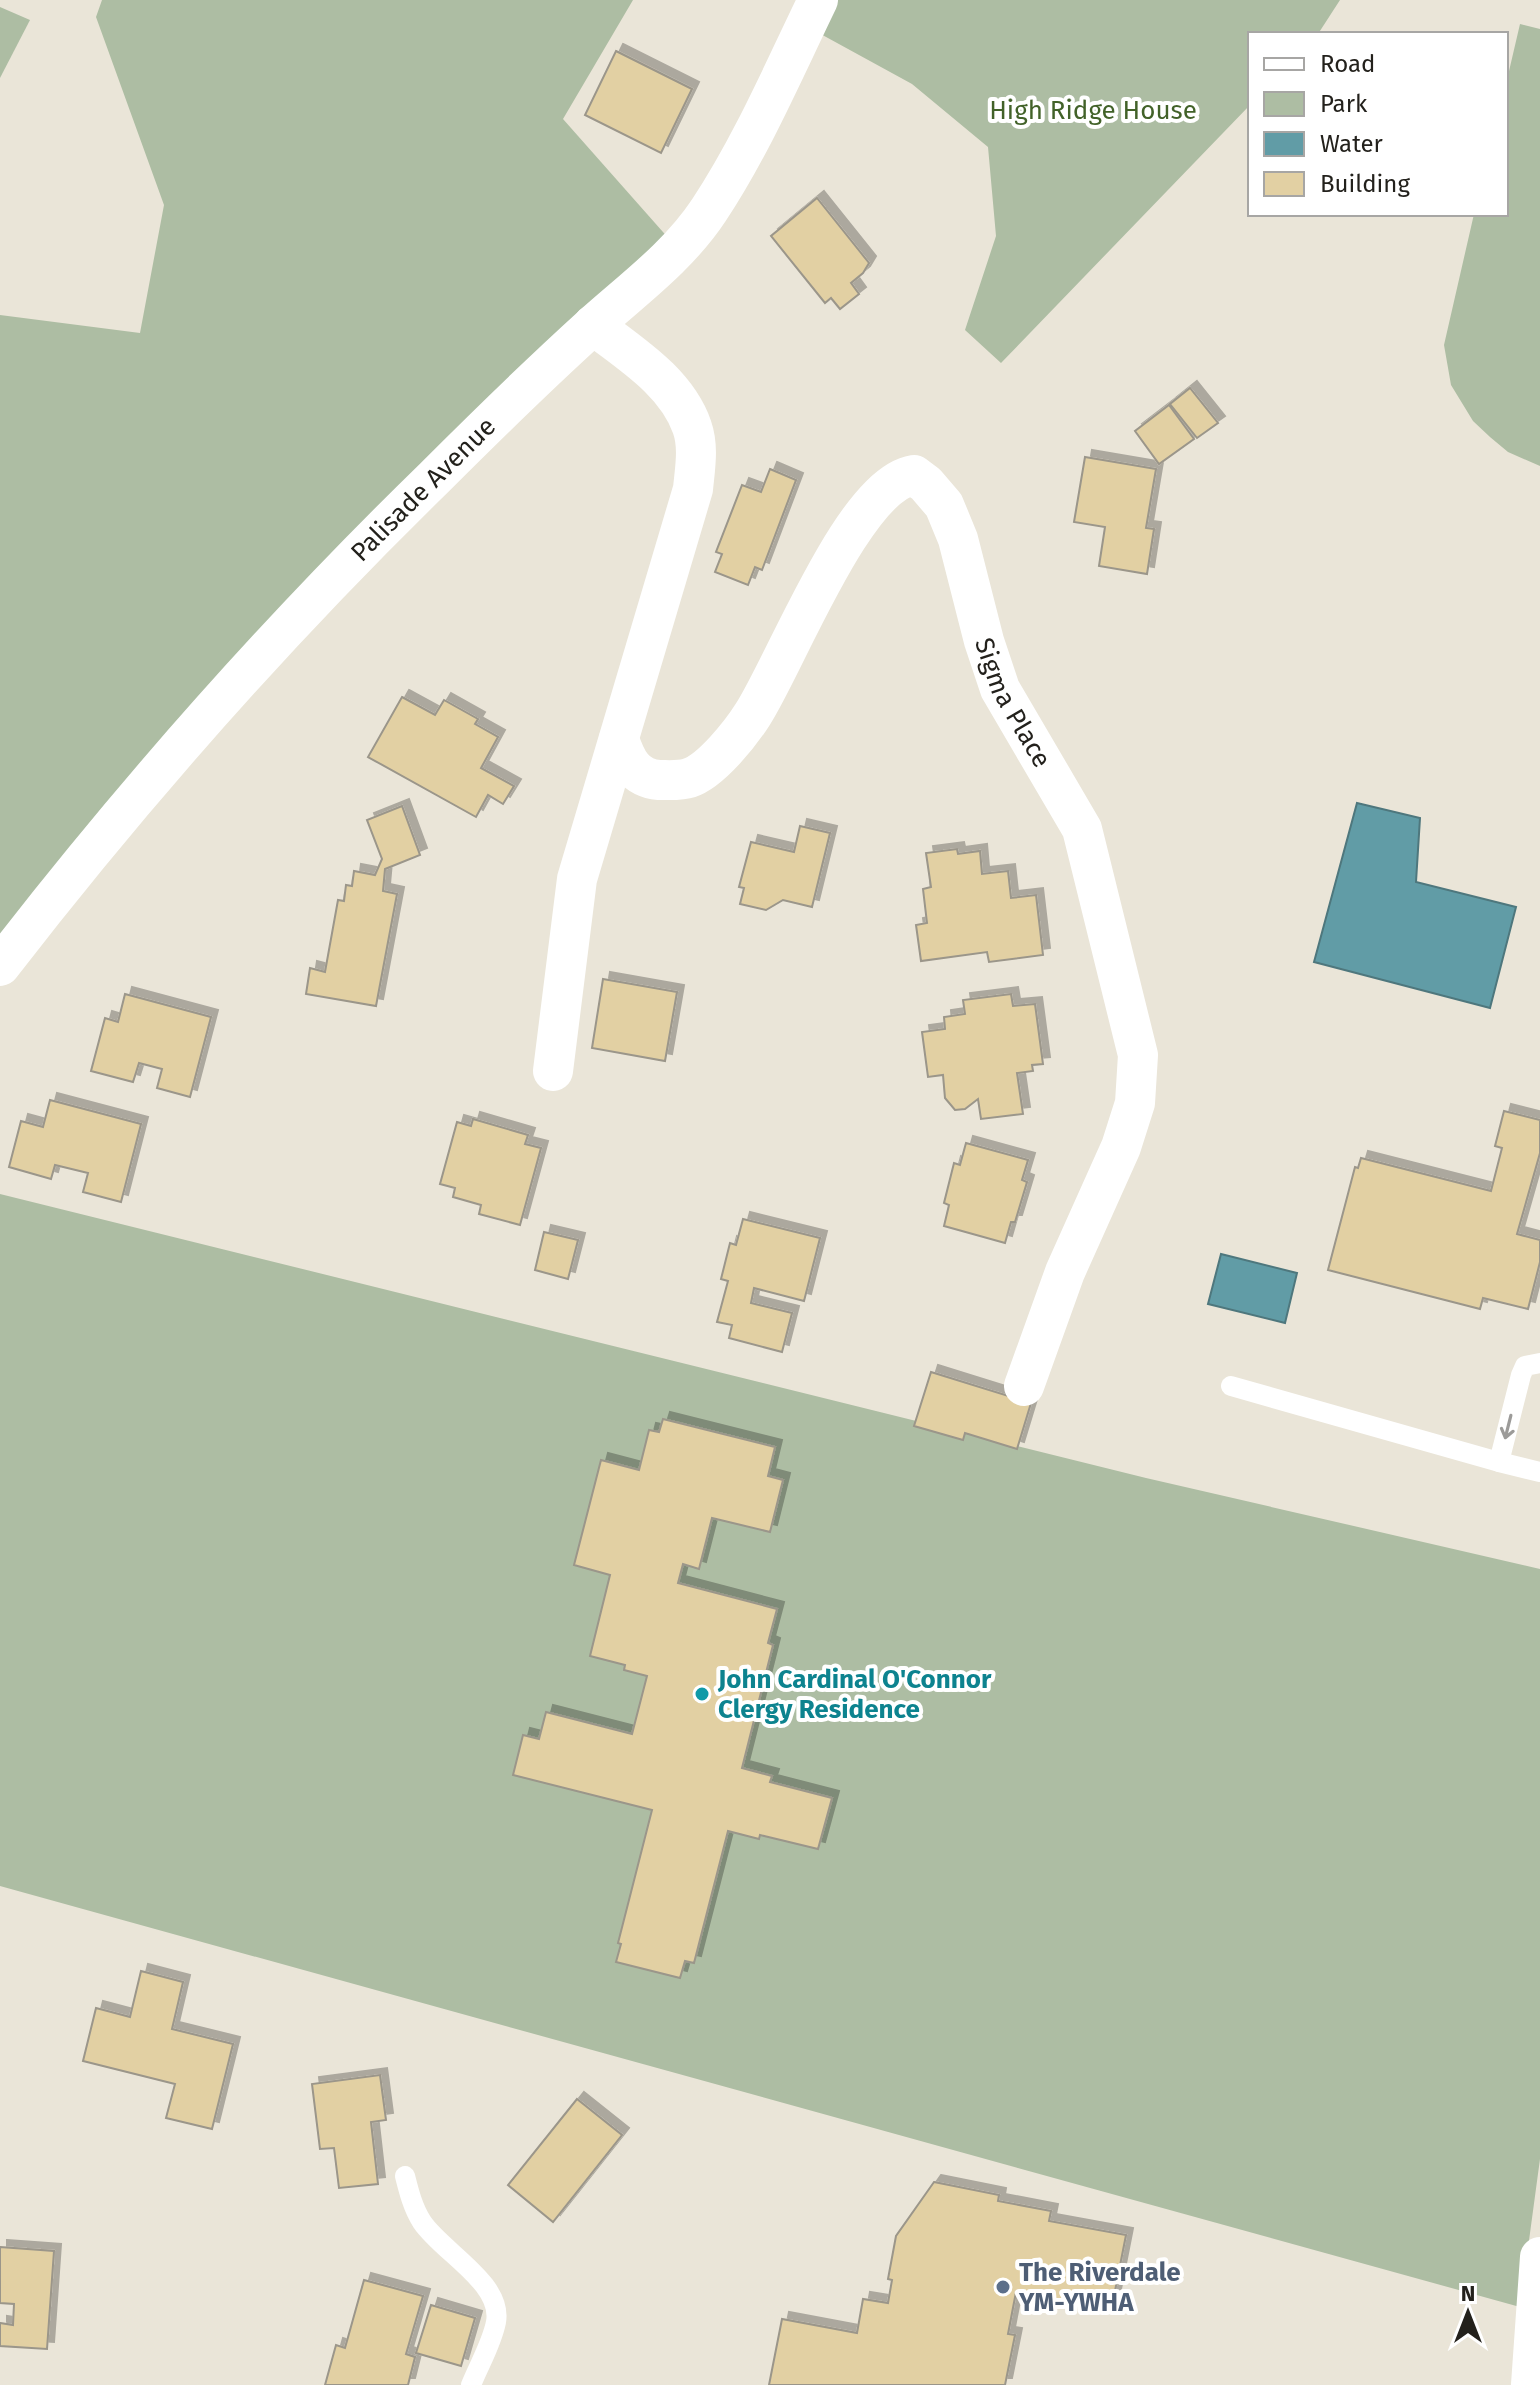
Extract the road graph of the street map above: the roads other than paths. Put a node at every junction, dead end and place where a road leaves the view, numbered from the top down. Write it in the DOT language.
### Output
graph roads {
  1 [pos="818,0"];
  2 [pos="593,325"];
  3 [pos="619,739"];
  4 [pos="0,966"];
  5 [pos="553,1071"];
  6 [pos="1540,1363"];
  7 [pos="1024,1386"];
  8 [pos="1231,1386"];
  9 [pos="1499,1462"];
  10 [pos="1540,1472"];
  11 [pos="405,2176"];
  12 [pos="1540,2257"];
  13 [pos="471,2385"];
  14 [pos="1531,2385"];
  1 -- 2 [label="street, Palisade Avenue"];
  2 -- 3 [label="street"];
  2 -- 4 [label="street, Palisade Avenue"];
  3 -- 5 [label="street"];
  3 -- 7 [label="street, Sigma Place"];
  6 -- 9 [label="lane, one-way"];
  8 -- 9 [label="lane"];
  9 -- 10 [label="lane"];
  11 -- 13 [label="lane"];
  12 -- 14 [label="street"];
}
